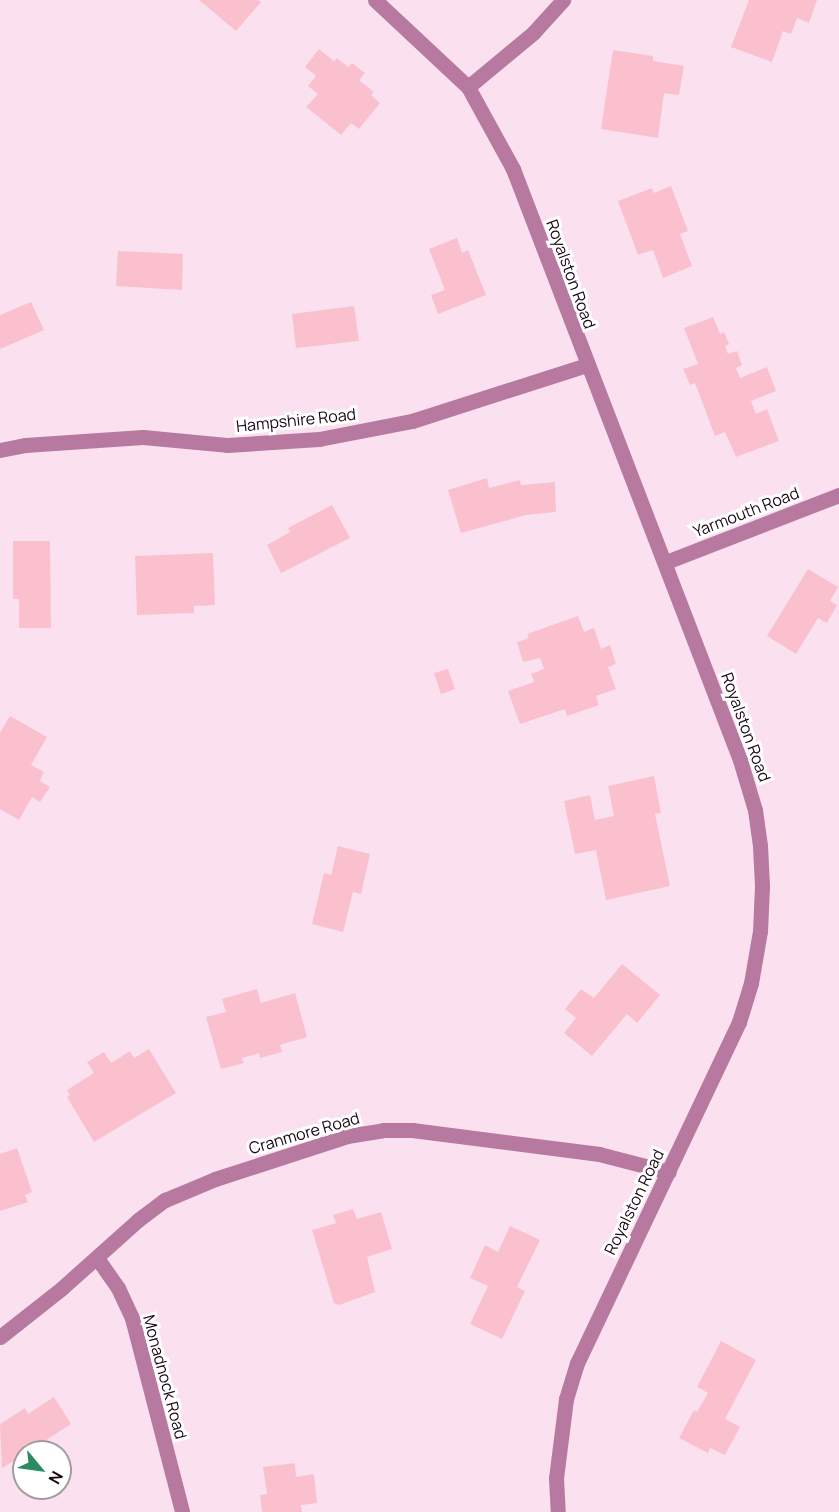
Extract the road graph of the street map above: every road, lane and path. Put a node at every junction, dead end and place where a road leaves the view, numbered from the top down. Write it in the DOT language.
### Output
graph roads {
  1 [pos="375,0"];
  2 [pos="563,0"];
  3 [pos="468,87"];
  4 [pos="586,365"];
  5 [pos="0,450"];
  6 [pos="839,495"];
  7 [pos="666,562"];
  8 [pos="669,1172"];
  9 [pos="97,1258"];
  10 [pos="0,1337"];
  11 [pos="182,1512"];
  12 [pos="558,1512"];
  1 -- 3 [label="street, Royalston Road"];
  2 -- 3 [label="street"];
  3 -- 4 [label="street, Royalston Road"];
  4 -- 5 [label="street, Hampshire Road"];
  4 -- 7 [label="street, Royalston Road"];
  6 -- 7 [label="street, Yarmouth Road"];
  7 -- 8 [label="street, Royalston Road"];
  8 -- 9 [label="street, Cranmore Road"];
  8 -- 12 [label="street, Royalston Road"];
  9 -- 10 [label="street, Cranmore Road"];
  9 -- 11 [label="street, Monadnock Road"];
}
